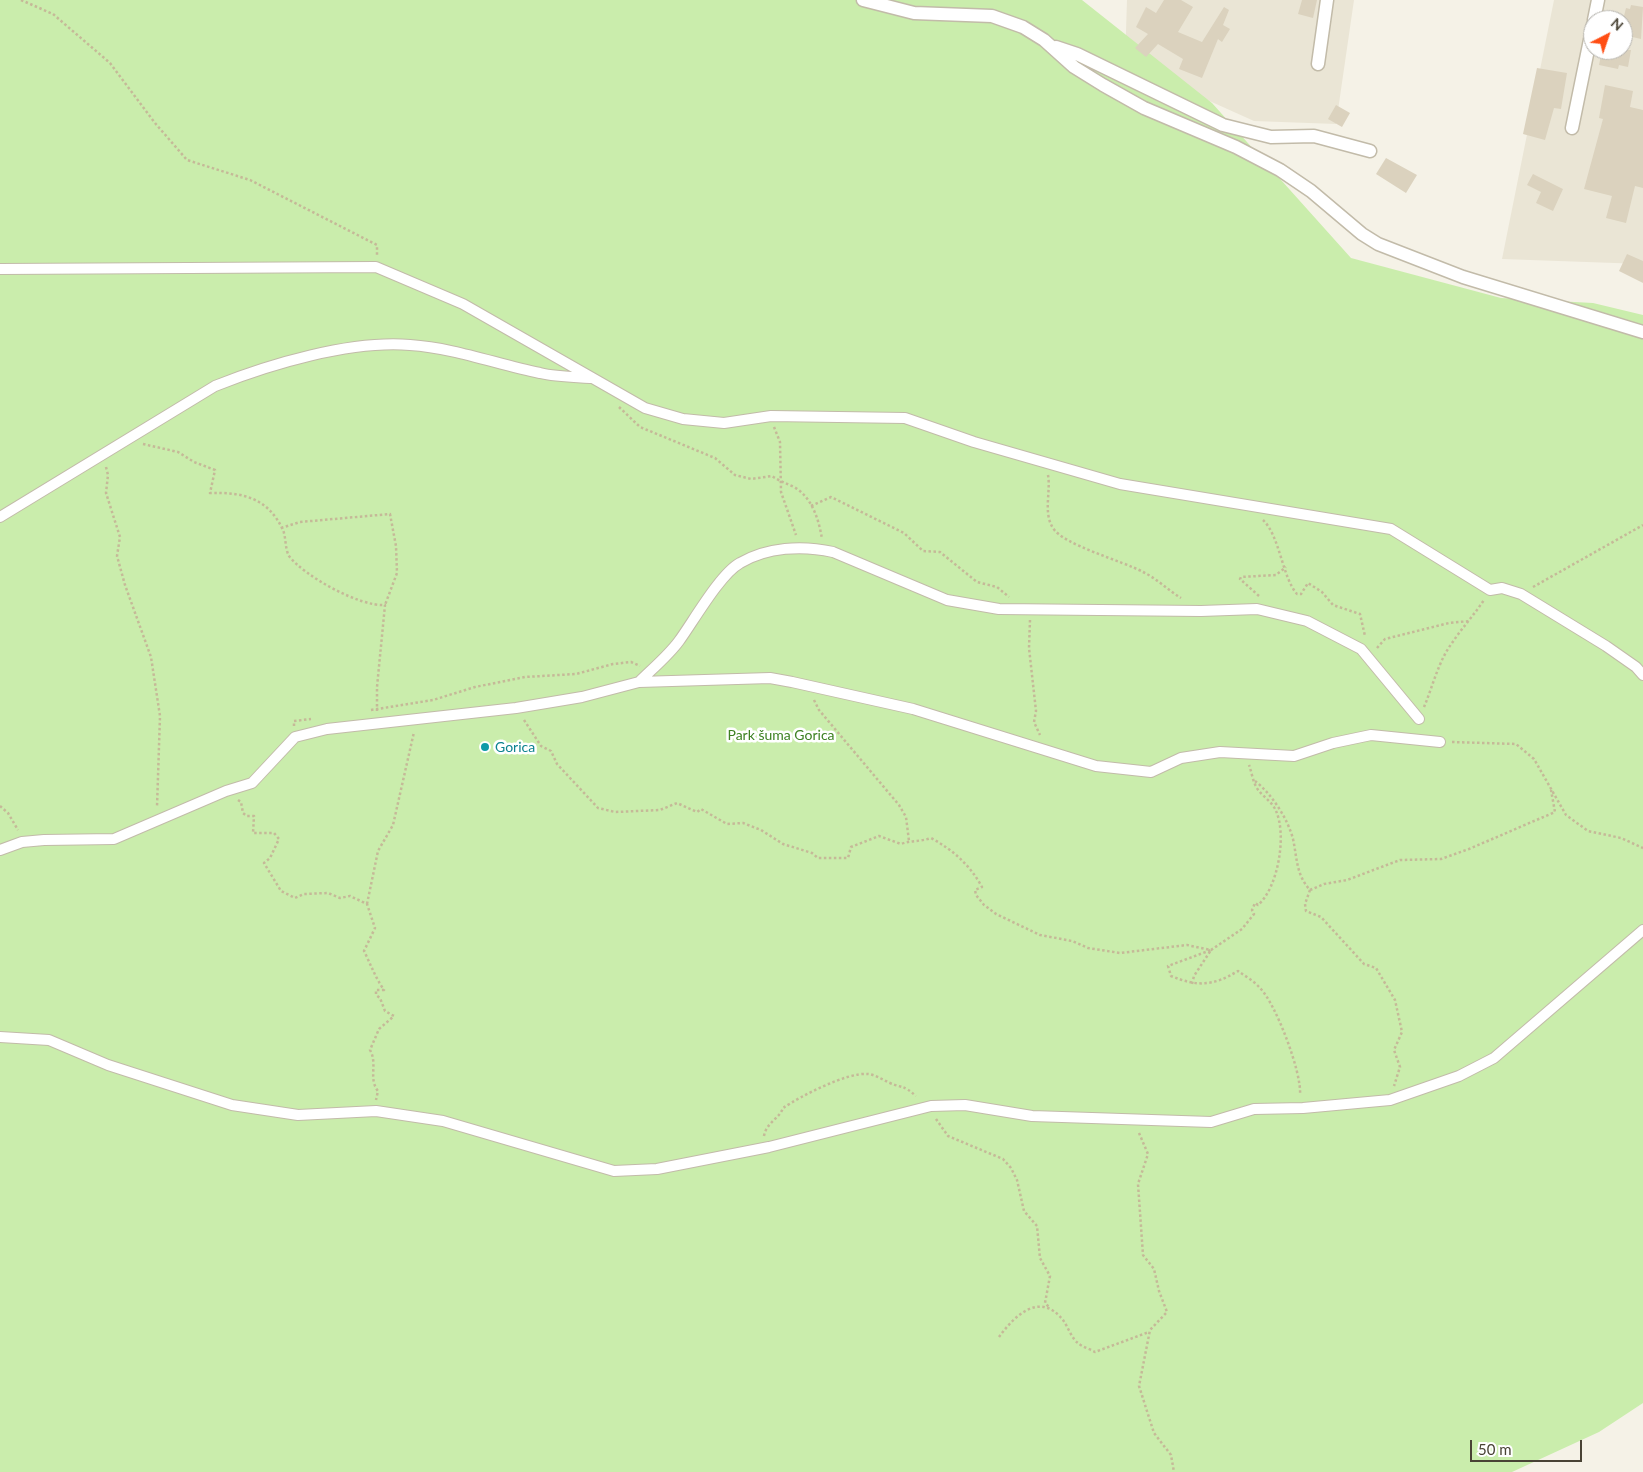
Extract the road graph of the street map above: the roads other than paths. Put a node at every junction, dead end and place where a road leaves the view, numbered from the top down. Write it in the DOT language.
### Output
graph roads {
  1 [pos="863,0"];
  2 [pos="1327,0"];
  3 [pos="1053,47"];
  4 [pos="1586,60"];
  5 [pos="1318,64"];
  6 [pos="1572,128"];
  7 [pos="1370,151"];
  8 [pos="0,269"];
  9 [pos="1643,332"];
  10 [pos="596,378"];
  11 [pos="0,517"];
  12 [pos="1643,676"];
  13 [pos="638,682"];
  14 [pos="1420,719"];
  15 [pos="1440,742"];
  16 [pos="0,850"];
  17 [pos="1643,930"];
  18 [pos="0,1037"];
  1 -- 3 [label="street"];
  2 -- 5 [label="street"];
  3 -- 7 [label="street"];
  3 -- 9 [label="street"];
  4 -- 6 [label="street"];
  8 -- 10 [label="street"];
  10 -- 11 [label="street"];
  10 -- 12 [label="street"];
  13 -- 14 [label="street"];
  13 -- 15 [label="street"];
  13 -- 16 [label="street"];
  17 -- 18 [label="street"];
}
